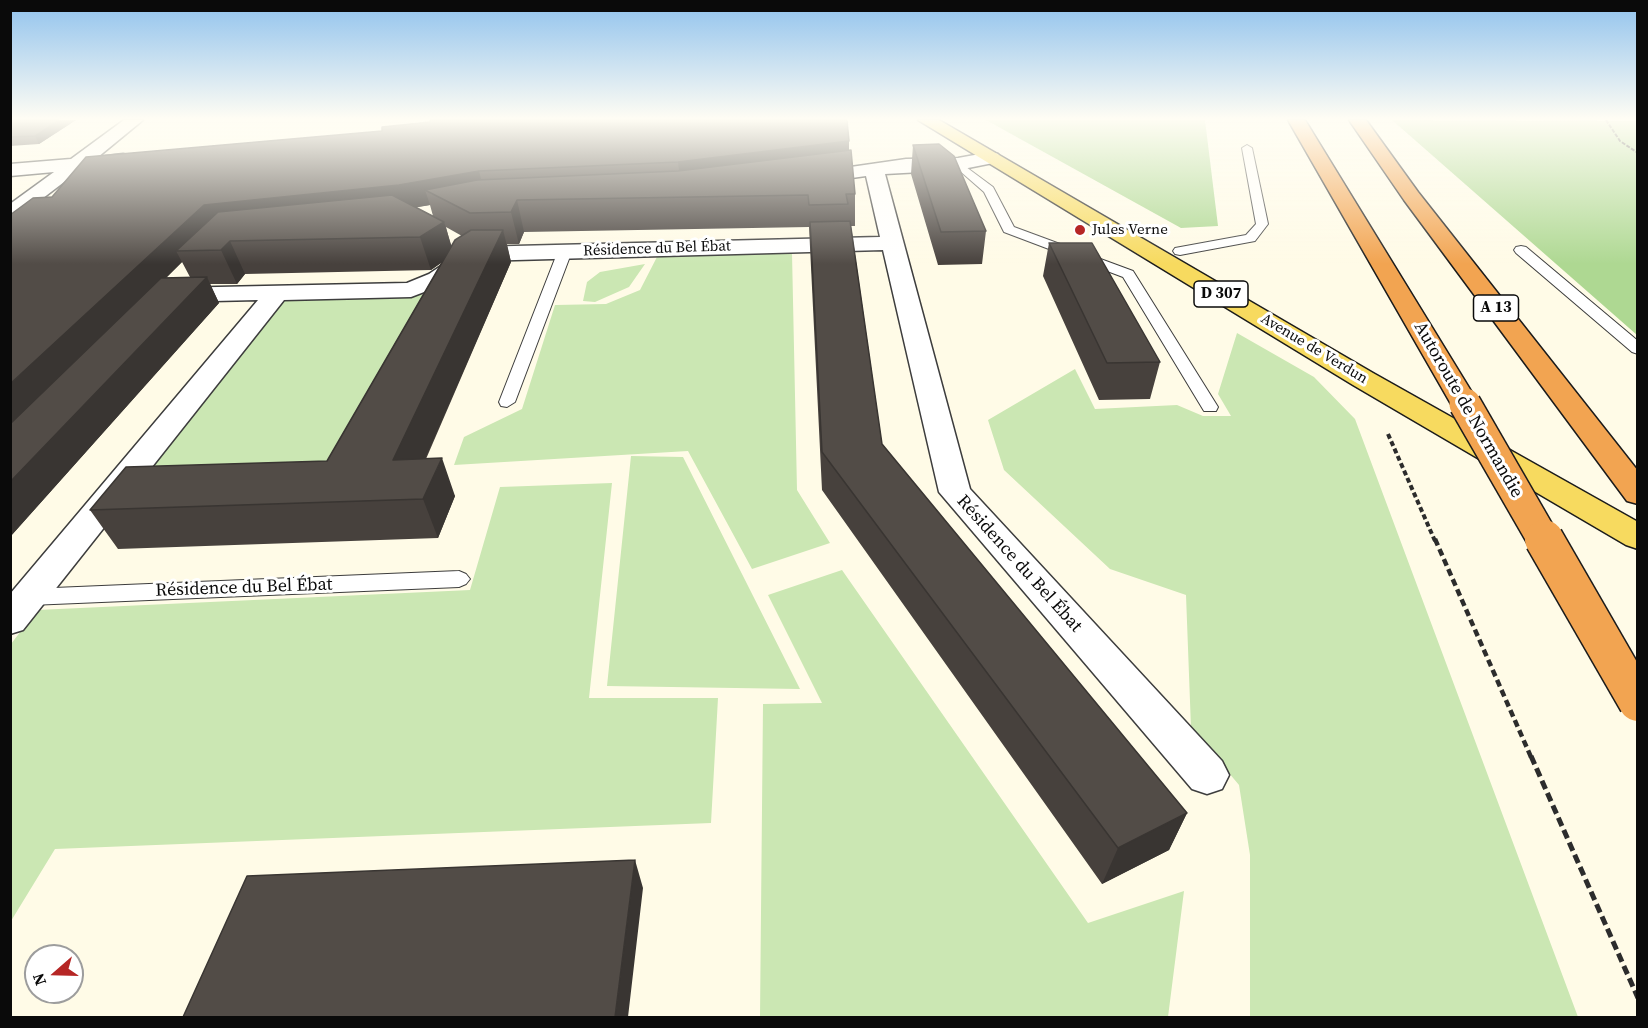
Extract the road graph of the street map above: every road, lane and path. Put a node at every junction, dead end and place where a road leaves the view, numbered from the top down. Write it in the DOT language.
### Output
graph roads {
  1 [pos="33,168"];
  2 [pos="72,168"];
  3 [pos="887,168"];
  4 [pos="963,168"];
  5 [pos="1008,168"];
  6 [pos="1039,168"];
  7 [pos="1251,168"];
  8 [pos="1325,168"];
  9 [pos="1391,168"];
  10 [pos="10,170"];
  11 [pos="874,170"];
  12 [pos="793,180"];
  13 [pos="10,214"];
  14 [pos="893,243"];
  15 [pos="1521,250"];
  16 [pos="565,251"];
  17 [pos="1180,251"];
  18 [pos="192,270"];
  19 [pos="277,294"];
  20 [pos="1638,349"];
  21 [pos="1363,379"];
  22 [pos="507,402"];
  23 [pos="1210,407"];
  24 [pos="1516,467"];
  25 [pos="1638,494"];
  26 [pos="1638,537"];
  27 [pos="459,579"];
  28 [pos="30,597"];
  29 [pos="10,620"];
  30 [pos="1638,702"];
  31 [pos="1207,775"];
  32 [pos="1638,998"];
  1 -- 10 [label="street"];
  2 -- 13 [label="street"];
  3 -- 11 [label="street"];
  4 -- 23 [label="lane"];
  5 -- 21 [label="main road, Avenue de Verdun / D 307"];
  6 -- 17 [label="main road, Avenue de Verdun / D 307"];
  7 -- 17 [label="lane"];
  8 -- 30 [label="highway, Autoroute de Normandie, bridge"];
  9 -- 25 [label="highway, A 13"];
  11 -- 12 [label="street"];
  11 -- 14 [label="street, Résidence du Bel Ébat"];
  14 -- 16 [label="street, Résidence du Bel Ébat"];
  14 -- 31 [label="street, Résidence du Bel Ébat"];
  15 -- 20 [label="lane"];
  16 -- 19 [label="street, Résidence du Bel Ébat"];
  16 -- 22 [label="lane, Résidence du Bel Ébat"];
  17 -- 24 [label="main road, Avenue de Verdun / D 307"];
  18 -- 19 [label="street, Résidence du Bel Ébat"];
  19 -- 28 [label="street"];
  21 -- 24 [label="main road, Avenue de Verdun / D 307"];
  21 -- 32 [label="path"];
  24 -- 26 [label="main road, Avenue de Verdun / D 307"];
  27 -- 28 [label="lane, Résidence du Bel Ébat"];
  28 -- 29 [label="street"];
}
